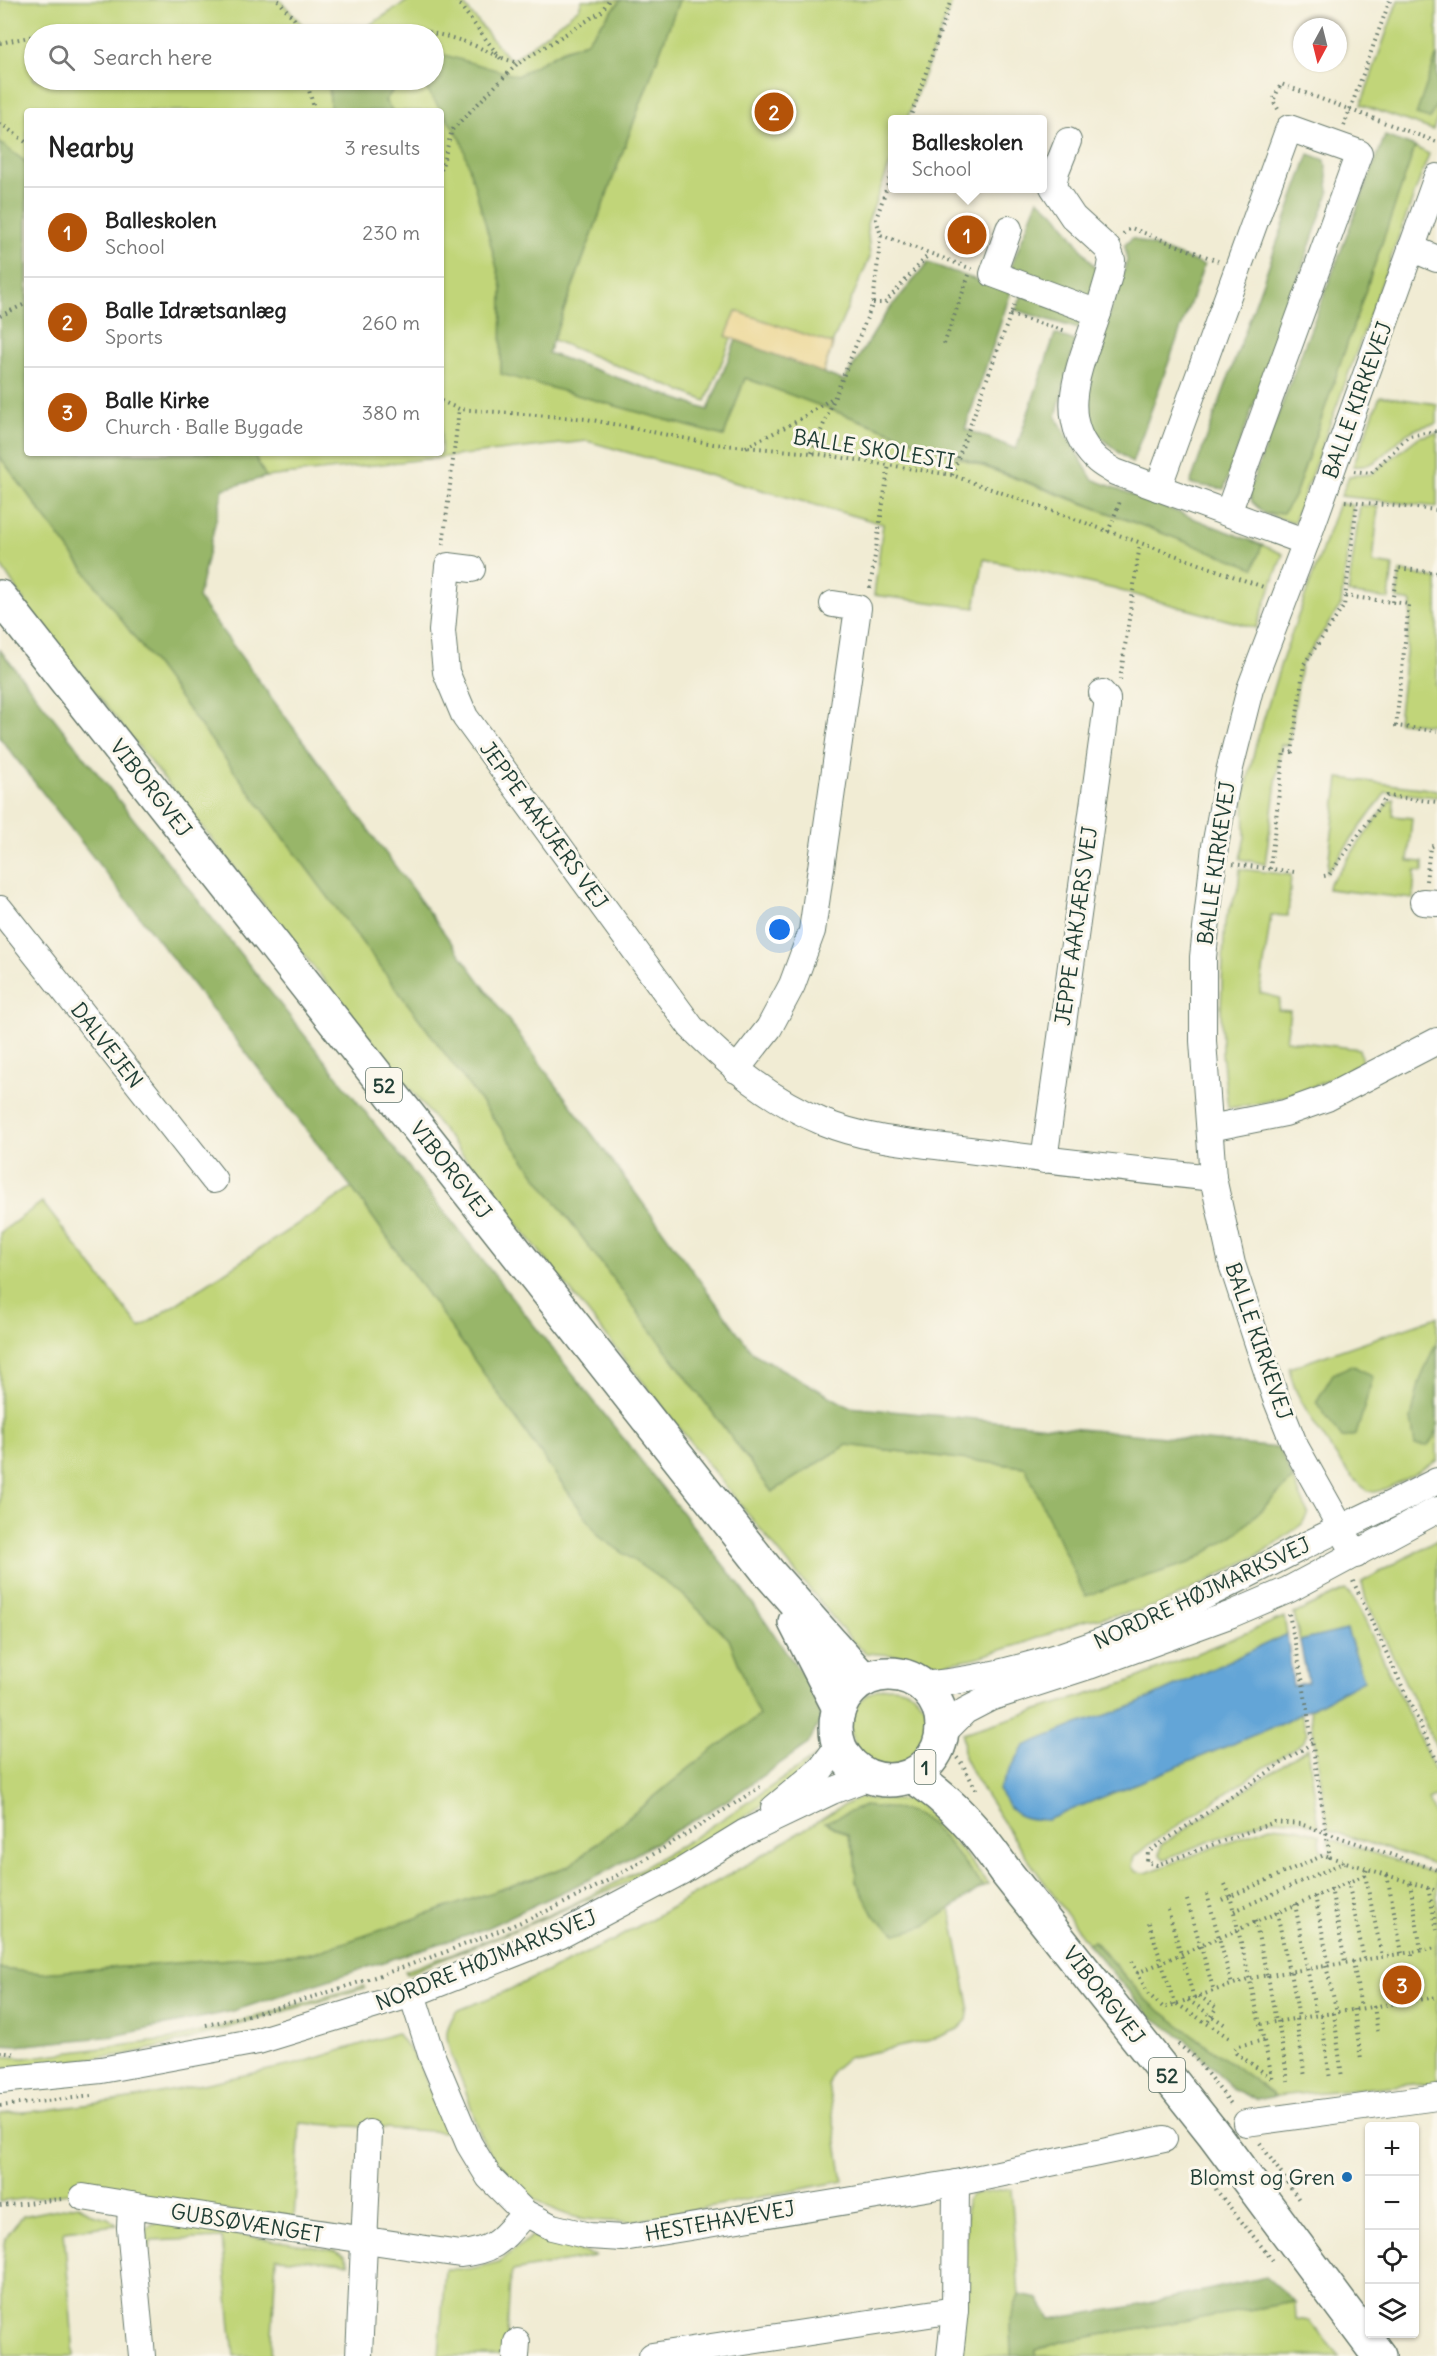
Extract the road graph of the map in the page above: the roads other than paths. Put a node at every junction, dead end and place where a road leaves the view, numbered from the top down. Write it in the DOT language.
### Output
graph roads {
  1 [pos="1068,141"];
  2 [pos="1437,177"];
  3 [pos="1010,229"];
  4 [pos="1411,248"];
  5 [pos="1437,258"];
  6 [pos="1098,313"];
  7 [pos="1158,488"];
  8 [pos="1228,513"];
  9 [pos="1306,542"];
  10 [pos="460,568"];
  11 [pos="0,597"];
  12 [pos="845,606"];
  13 [pos="1105,696"];
  14 [pos="0,909"];
  15 [pos="1437,1041"];
  16 [pos="736,1070"];
  17 [pos="1210,1128"];
  18 [pos="1044,1160"];
  19 [pos="1213,1178"];
  20 [pos="214,1180"];
  21 [pos="1437,1481"];
  22 [pos="1437,1510"];
  23 [pos="1341,1527"];
  24 [pos="1356,1555"];
  25 [pos="769,1573"];
  26 [pos="864,1680"];
  27 [pos="923,1685"];
  28 [pos="839,1708"];
  29 [pos="942,1736"];
  30 [pos="839,1745"];
  31 [pos="912,1776"];
  32 [pos="869,1777"];
  33 [pos="744,1833"];
  34 [pos="980,1835"];
  35 [pos="412,1994"];
  36 [pos="0,2080"];
  37 [pos="1437,2097"];
  38 [pos="1246,2123"];
  39 [pos="369,2133"];
  40 [pos="1164,2139"];
  41 [pos="956,2183"];
  42 [pos="83,2197"];
  43 [pos="131,2205"];
  44 [pos="525,2213"];
  45 [pos="364,2240"];
  46 [pos="954,2310"];
  47 [pos="142,2356"];
  48 [pos="359,2356"];
  49 [pos="652,2356"];
  50 [pos="950,2356"];
  51 [pos="1379,2356"];
  1 -- 6 [label="street"];
  2 -- 4 [label="street, BALLE KIRKEVEJ"];
  3 -- 6 [label="street"];
  4 -- 5 [label="street"];
  4 -- 9 [label="street, BALLE KIRKEVEJ"];
  6 -- 7 [label="street"];
  7 -- 8 [label="street"];
  7 -- 8 [label="street"];
  8 -- 9 [label="street"];
  9 -- 17 [label="street, BALLE KIRKEVEJ"];
  10 -- 16 [label="street, JEPPE AAKJÆRS VEJ"];
  11 -- 25 [label="main road, VIBORGVEJ / 52"];
  12 -- 16 [label="street"];
  13 -- 18 [label="street, JEPPE AAKJÆRS VEJ"];
  14 -- 20 [label="street, DALVEJEN"];
  15 -- 17 [label="street"];
  16 -- 18 [label="street, JEPPE AAKJÆRS VEJ"];
  17 -- 19 [label="street, BALLE KIRKEVEJ"];
  18 -- 19 [label="street, JEPPE AAKJÆRS VEJ"];
  19 -- 23 [label="street, BALLE KIRKEVEJ"];
  21 -- 23 [label="street, NORDRE HØJMARKSVEJ"];
  22 -- 24 [label="street, NORDRE HØJMARKSVEJ"];
  23 -- 24 [label="street, BALLE KIRKEVEJ"];
  23 -- 27 [label="street, NORDRE HØJMARKSVEJ"];
  24 -- 29 [label="street, NORDRE HØJMARKSVEJ / 1"];
  25 -- 26 [label="main road, VIBORGVEJ"];
  25 -- 28 [label="main road, VIBORGVEJ"];
  26 -- 27 [label="main road"];
  26 -- 28 [label="main road"];
  27 -- 29 [label="main road, 1"];
  28 -- 30 [label="main road"];
  29 -- 31 [label="main road, 1"];
  29 -- 34 [label="main road, VIBORGVEJ / 1"];
  30 -- 32 [label="main road"];
  30 -- 33 [label="street, NORDRE HØJMARKSVEJ"];
  31 -- 32 [label="main road, 1"];
  31 -- 34 [label="main road, VIBORGVEJ / 1"];
  32 -- 33 [label="street, NORDRE HØJMARKSVEJ / 1"];
  33 -- 35 [label="street, NORDRE HØJMARKSVEJ"];
  34 -- 51 [label="main road, VIBORGVEJ / 52"];
  35 -- 36 [label="street, NORDRE HØJMARKSVEJ"];
  35 -- 44 [label="street, HESTEHAVEVEJ"];
  37 -- 38 [label="street"];
  39 -- 45 [label="street"];
  40 -- 41 [label="street, HESTEHAVEVEJ"];
  41 -- 44 [label="street, HESTEHAVEVEJ"];
  41 -- 46 [label="street"];
  42 -- 43 [label="street, GUBSØVÆNGET"];
  43 -- 45 [label="street, GUBSØVÆNGET"];
  43 -- 47 [label="street"];
  44 -- 45 [label="street, GUBSØVÆNGET"];
  45 -- 48 [label="street"];
  46 -- 49 [label="street"];
  46 -- 50 [label="street"];
}
